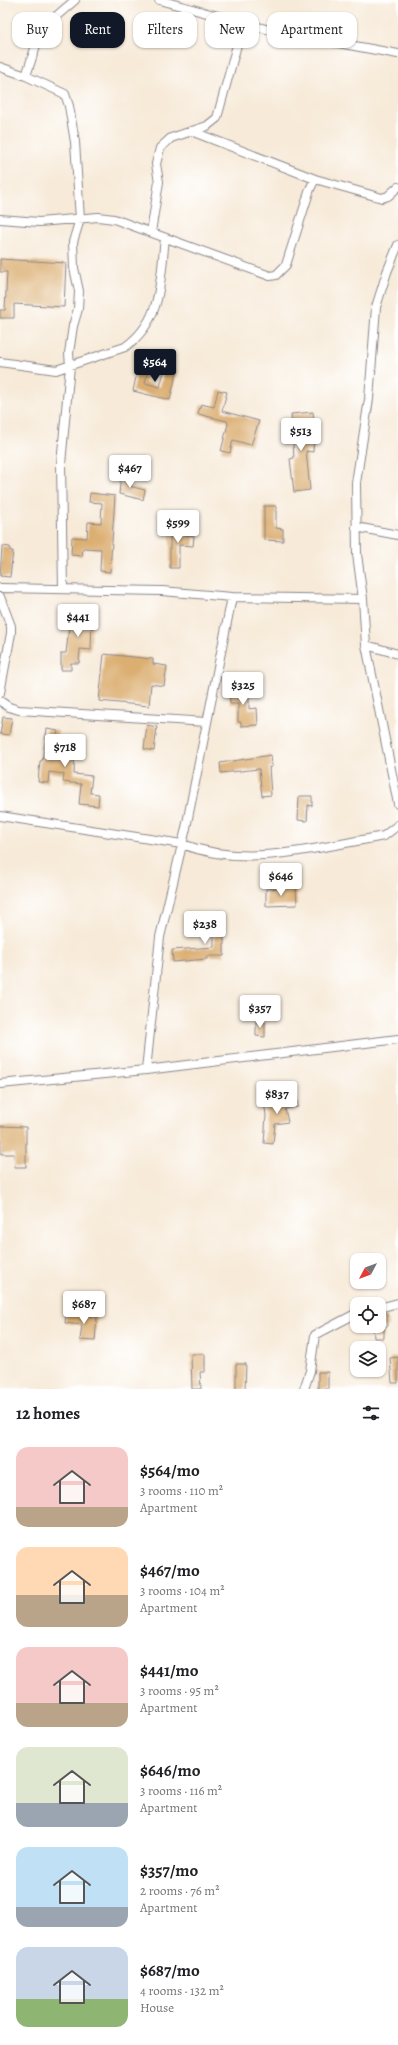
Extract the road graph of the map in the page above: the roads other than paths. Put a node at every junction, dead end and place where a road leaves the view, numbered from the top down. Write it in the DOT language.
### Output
graph roads {
  1 [pos="76,0"];
  2 [pos="163,1"];
  3 [pos="205,13"];
  4 [pos="259,27"];
  5 [pos="236,48"];
  6 [pos="398,54"];
  7 [pos="0,67"];
  8 [pos="26,76"];
  9 [pos="191,131"];
  10 [pos="316,179"];
  11 [pos="398,187"];
  12 [pos="0,219"];
  13 [pos="80,219"];
  14 [pos="151,232"];
  15 [pos="165,238"];
  16 [pos="398,245"];
  17 [pos="0,362"];
  18 [pos="70,366"];
  19 [pos="356,527"];
  20 [pos="398,535"];
  21 [pos="0,588"];
  22 [pos="63,589"];
  23 [pos="0,597"];
  24 [pos="232,597"];
  25 [pos="363,599"];
  26 [pos="366,645"];
  27 [pos="398,654"];
  28 [pos="0,692"];
  29 [pos="0,701"];
  30 [pos="207,722"];
  31 [pos="398,804"];
  32 [pos="0,816"];
  33 [pos="398,825"];
  34 [pos="182,844"];
  35 [pos="398,1040"];
  36 [pos="146,1070"];
  37 [pos="0,1084"];
  38 [pos="398,1303"];
  39 [pos="386,1306"];
  40 [pos="350,1316"];
  41 [pos="304,1389"];
  1 -- 8 [label="street"];
  2 -- 3 [label="street"];
  4 -- 6 [label="street"];
  5 -- 9 [label="street"];
  7 -- 8 [label="street"];
  8 -- 13 [label="street"];
  9 -- 10 [label="street"];
  9 -- 14 [label="street"];
  10 -- 11 [label="street"];
  10 -- 15 [label="street"];
  12 -- 13 [label="street"];
  13 -- 14 [label="street"];
  13 -- 18 [label="street"];
  14 -- 15 [label="street"];
  15 -- 18 [label="street"];
  16 -- 19 [label="street"];
  17 -- 18 [label="street"];
  18 -- 22 [label="street"];
  19 -- 20 [label="street"];
  19 -- 25 [label="street"];
  21 -- 22 [label="street"];
  22 -- 24 [label="street"];
  23 -- 28 [label="street"];
  24 -- 25 [label="street"];
  24 -- 30 [label="street"];
  25 -- 26 [label="street"];
  26 -- 27 [label="street"];
  26 -- 31 [label="street"];
  29 -- 30 [label="street"];
  30 -- 34 [label="street"];
  32 -- 34 [label="street"];
  33 -- 34 [label="street"];
  34 -- 36 [label="street"];
  35 -- 36 [label="street"];
  36 -- 37 [label="street"];
  38 -- 39 [label="street"];
  40 -- 41 [label="street"];
}
